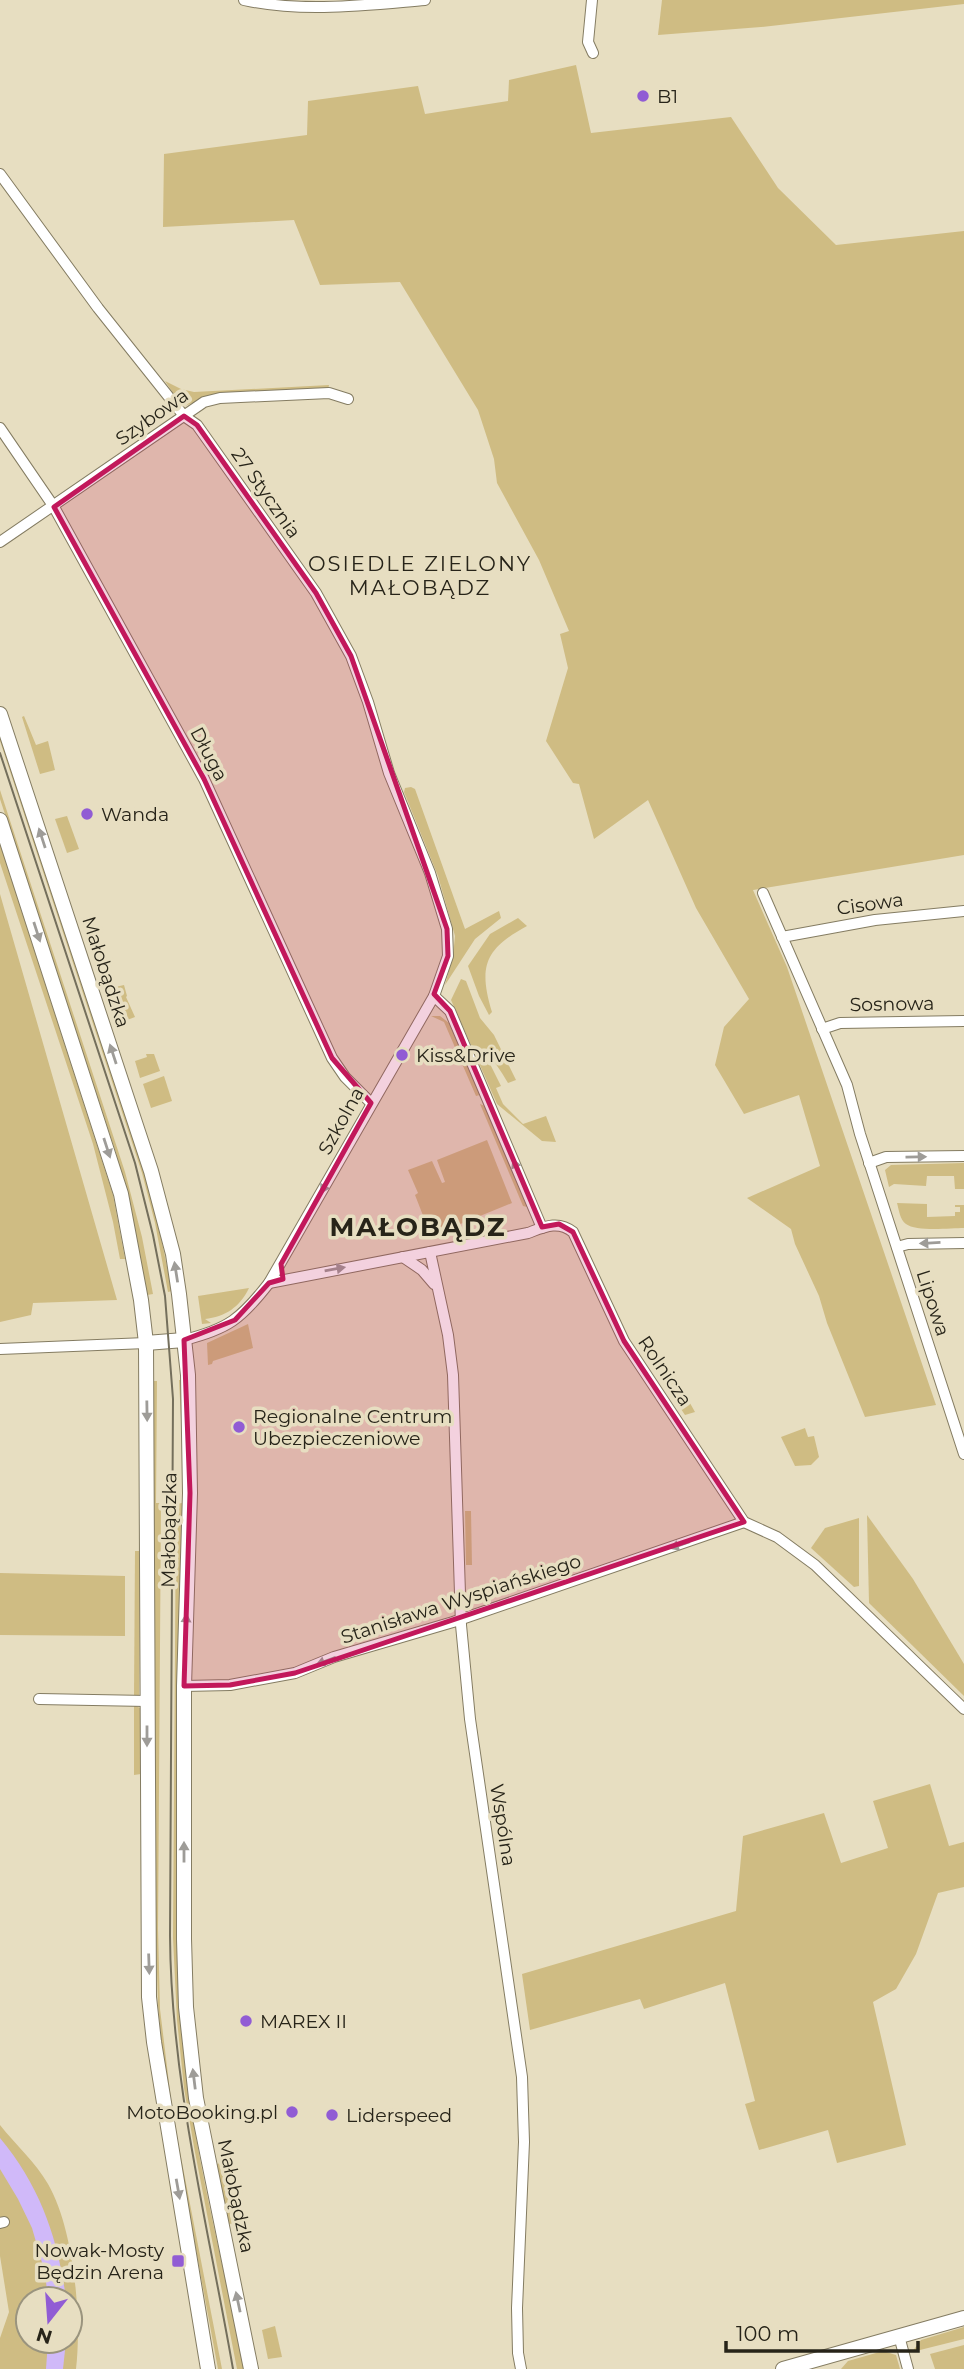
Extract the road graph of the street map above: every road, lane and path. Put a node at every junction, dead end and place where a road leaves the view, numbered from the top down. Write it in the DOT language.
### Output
graph roads {
  1 [pos="244,0"];
  2 [pos="425,0"];
  3 [pos="592,0"];
  4 [pos="593,53"];
  5 [pos="0,174"];
  6 [pos="348,399"];
  7 [pos="184,416"];
  8 [pos="0,428"];
  9 [pos="54,507"];
  10 [pos="0,542"];
  11 [pos="0,714"];
  12 [pos="0,820"];
  13 [pos="763,893"];
  14 [pos="964,911"];
  15 [pos="782,937"];
  16 [pos="434,996"];
  17 [pos="964,1021"];
  18 [pos="822,1029"];
  19 [pos="371,1103"];
  20 [pos="964,1156"];
  21 [pos="869,1163"];
  22 [pos="542,1228"];
  23 [pos="964,1243"];
  24 [pos="897,1247"];
  25 [pos="430,1252"];
  26 [pos="404,1257"];
  27 [pos="281,1264"];
  28 [pos="289,1278"];
  29 [pos="269,1283"];
  30 [pos="436,1286"];
  31 [pos="184,1340"];
  32 [pos="146,1343"];
  33 [pos="0,1349"];
  34 [pos="961,1436"];
  35 [pos="964,1454"];
  36 [pos="744,1522"];
  37 [pos="461,1619"];
  38 [pos="184,1686"];
  39 [pos="39,1699"];
  40 [pos="147,1701"];
  41 [pos="964,1709"];
  42 [pos="964,2318"];
  43 [pos="899,2336"];
  44 [pos="823,2364"];
  45 [pos="208,2369"];
  46 [pos="251,2369"];
  47 [pos="521,2369"];
  48 [pos="783,2369"];
  49 [pos="908,2369"];
  1 -- 2 [label="street"];
  3 -- 4 [label="street"];
  5 -- 7 [label="street, 27 Stycznia"];
  6 -- 7 [label="street, Szybowa"];
  7 -- 9 [label="street, Szybowa"];
  7 -- 16 [label="street, 27 Stycznia"];
  8 -- 9 [label="street, Długa"];
  9 -- 10 [label="street, Szybowa"];
  9 -- 19 [label="street, Długa"];
  31 -- 11 [label="street, Małobądzka, one-way"];
  12 -- 32 [label="street, Małobądzka, one-way"];
  13 -- 15 [label="street, Lipowa"];
  14 -- 15 [label="street, Cisowa"];
  15 -- 18 [label="street, Lipowa"];
  16 -- 19 [label="street, Szkolna"];
  22 -- 16 [label="street, one-way"];
  17 -- 18 [label="street, Sosnowa"];
  18 -- 21 [label="street, Lipowa"];
  19 -- 27 [label="street, Szkolna, one-way"];
  21 -- 20 [label="street, one-way"];
  21 -- 24 [label="street, Lipowa"];
  22 -- 25 [label="street"];
  22 -- 36 [label="street, Rolnicza"];
  23 -- 24 [label="street, one-way"];
  24 -- 34 [label="street, Lipowa"];
  25 -- 26 [label="street"];
  25 -- 30 [label="street, Wspólna"];
  28 -- 26 [label="street, one-way"];
  26 -- 30 [label="street"];
  27 -- 28 [label="street"];
  27 -- 29 [label="street, Szkolna"];
  28 -- 29 [label="street"];
  29 -- 31 [label="street, Szkolna"];
  30 -- 37 [label="street, Wspólna"];
  31 -- 32 [label="street"];
  38 -- 31 [label="street, Małobądzka, one-way"];
  32 -- 33 [label="street"];
  32 -- 40 [label="street, Małobądzka, one-way"];
  34 -- 35 [label="street, Lipowa"];
  36 -- 37 [label="street, Stanisława Wyspiańskiego, one-way"];
  36 -- 41 [label="street"];
  37 -- 38 [label="street, Stanisława Wyspiańskiego, one-way"];
  37 -- 47 [label="street, Wspólna"];
  46 -- 38 [label="street, Małobądzka, one-way"];
  39 -- 40 [label="street"];
  40 -- 45 [label="street, Małobądzka, one-way"];
  42 -- 43 [label="street"];
  43 -- 44 [label="street"];
  43 -- 49 [label="street"];
  44 -- 48 [label="street"];
}
